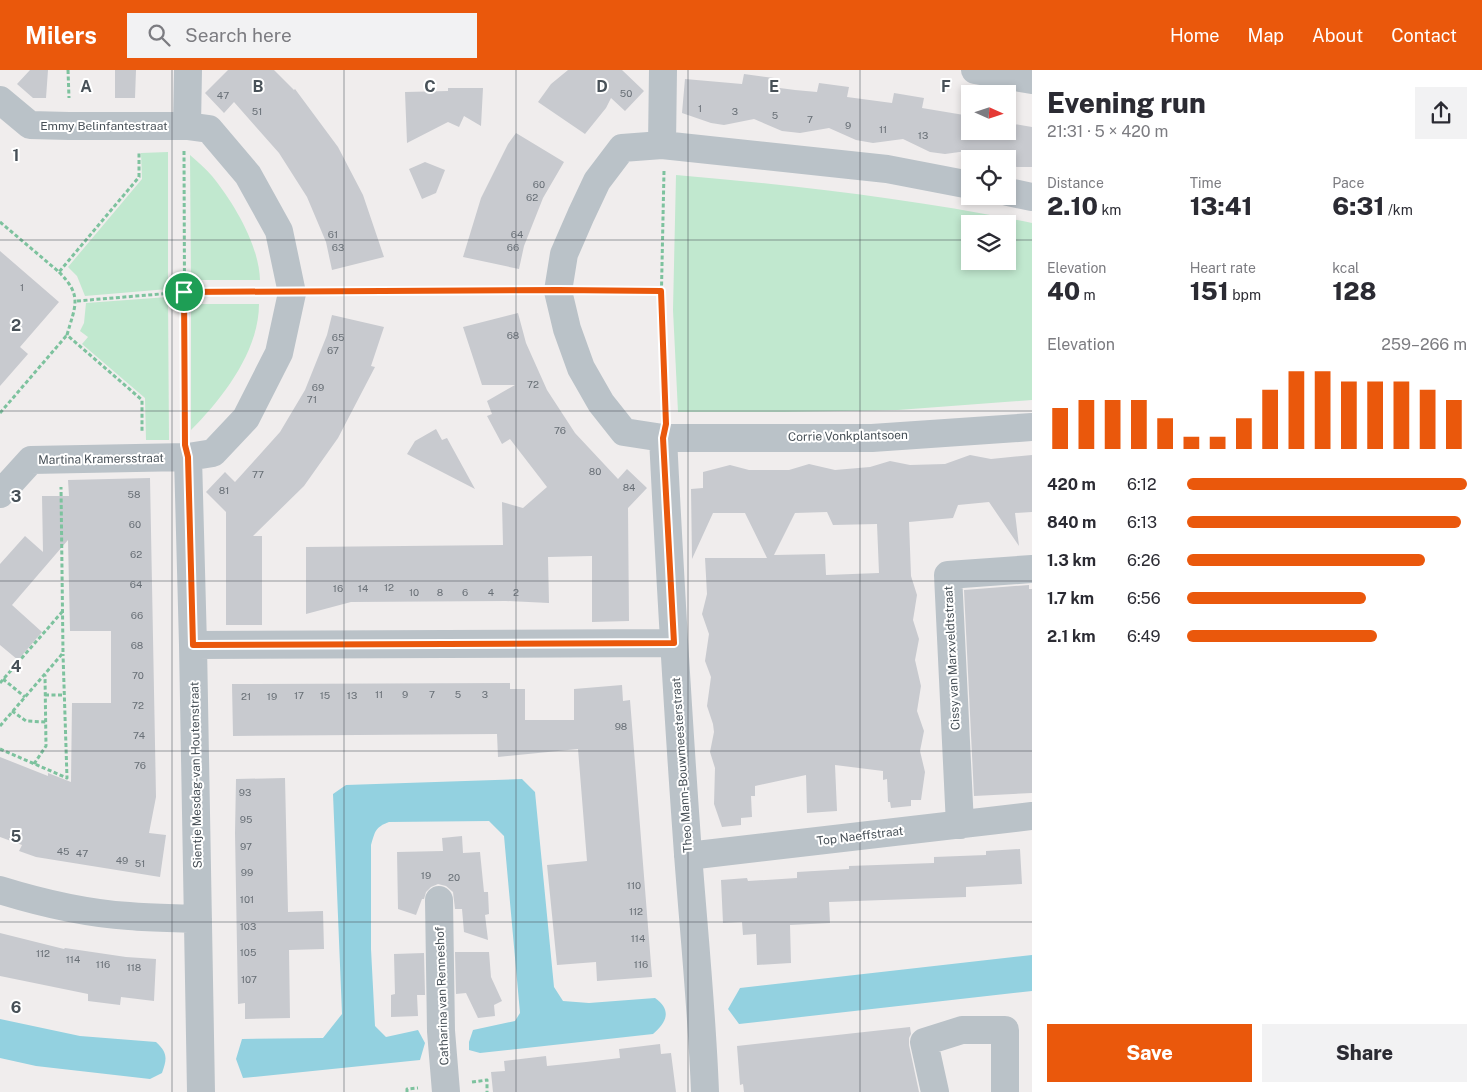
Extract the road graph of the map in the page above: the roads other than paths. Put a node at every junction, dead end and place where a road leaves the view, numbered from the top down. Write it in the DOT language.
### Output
graph roads {
  1 [pos="188,70"];
  2 [pos="663,70"];
  3 [pos="975,70"];
  4 [pos="1032,80"];
  5 [pos="0,100"];
  6 [pos="187,126"];
  7 [pos="662,145"];
  8 [pos="961,183"];
  9 [pos="1016,193"];
  10 [pos="1032,196"];
  11 [pos="1032,427"];
  12 [pos="663,438"];
  13 [pos="188,457"];
  14 [pos="0,494"];
  15 [pos="1032,569"];
  16 [pos="674,643"];
  17 [pos="193,645"];
  18 [pos="1032,816"];
  19 [pos="960,824"];
  20 [pos="688,856"];
  21 [pos="0,890"];
  22 [pos="439,900"];
  23 [pos="198,919"];
  24 [pos="446,1085"];
  25 [pos="201,1092"];
  26 [pos="705,1092"];
  27 [pos="935,1092"];
  28 [pos="1004,1092"];
  1 -- 6 [label="street"];
  2 -- 7 [label="street"];
  3 -- 4 [label="street"];
  5 -- 6 [label="street, Emmy Belinfantestraat"];
  6 -- 13 [label="street"];
  7 -- 8 [label="street"];
  7 -- 12 [label="street"];
  9 -- 10 [label="street"];
  11 -- 12 [label="street, Corrie Vonkplantsoen"];
  12 -- 16 [label="street, Theo Mann-Bouwmeesterstraat"];
  13 -- 14 [label="street, Martina Kramersstraat"];
  13 -- 17 [label="street, Sientje Mesdag-van Houtenstraat"];
  15 -- 19 [label="street, Cissy van Marxveldtstraat"];
  16 -- 17 [label="street"];
  16 -- 20 [label="street, Theo Mann-Bouwmeesterstraat"];
  17 -- 23 [label="street, Sientje Mesdag-van Houtenstraat"];
  18 -- 19 [label="street, Top Naeffstraat"];
  19 -- 20 [label="street, Top Naeffstraat"];
  20 -- 26 [label="street, Theo Mann-Bouwmeesterstraat"];
  21 -- 23 [label="street"];
  22 -- 24 [label="street, Catharina van Renneshof"];
  23 -- 25 [label="street, Sientje Mesdag-van Houtenstraat"];
  27 -- 28 [label="street"];
}
